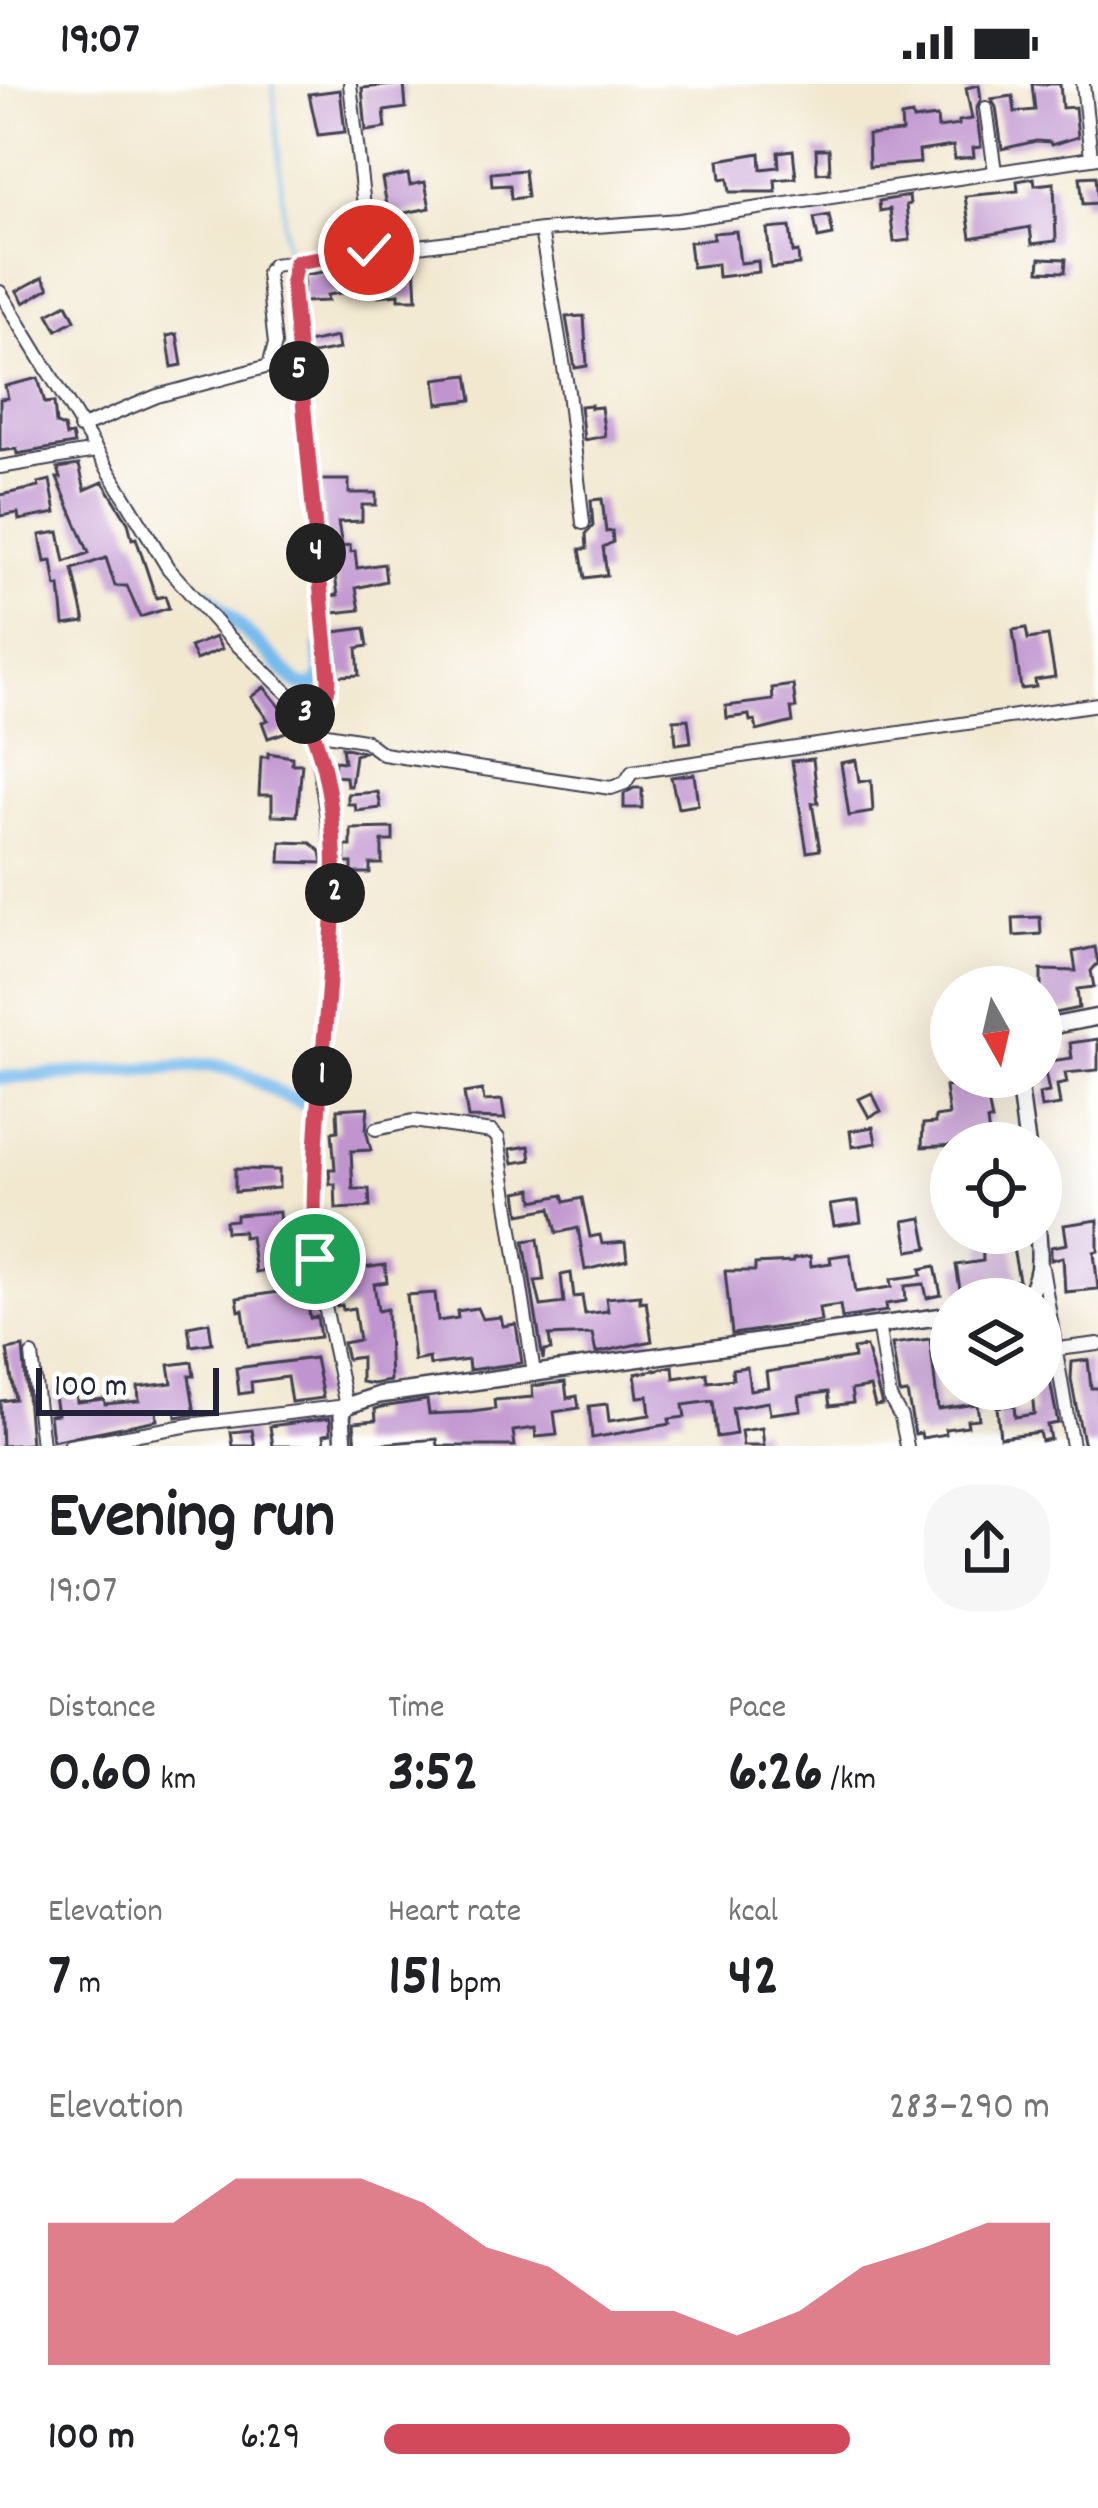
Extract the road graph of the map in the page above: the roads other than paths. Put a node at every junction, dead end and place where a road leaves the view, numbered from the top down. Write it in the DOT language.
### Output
graph roads {
  1 [pos="350,84"];
  2 [pos="1083,84"];
  3 [pos="986,108"];
  4 [pos="1095,157"];
  5 [pos="995,171"];
  6 [pos="541,230"];
  7 [pos="369,250"];
  8 [pos="288,263"];
  9 [pos="0,292"];
  10 [pos="80,428"];
  11 [pos="96,452"];
  12 [pos="0,467"];
  13 [pos="584,523"];
  14 [pos="1098,704"];
  15 [pos="301,706"];
  16 [pos="314,731"];
  17 [pos="1098,1017"];
  18 [pos="1062,1024"];
  19 [pos="376,1129"];
  20 [pos="1040,1254"];
  21 [pos="1040,1261"];
  22 [pos="1036,1278"];
  23 [pos="1043,1278"];
  24 [pos="930,1318"];
  25 [pos="878,1324"];
  26 [pos="1098,1344"];
  27 [pos="1062,1348"];
  28 [pos="32,1355"];
  29 [pos="534,1373"];
  30 [pos="1062,1377"];
  31 [pos="346,1406"];
  32 [pos="42,1446"];
  33 [pos="69,1446"];
  34 [pos="344,1446"];
  35 [pos="907,1446"];
  36 [pos="1072,1446"];
  1 -- 7 [label="street"];
  2 -- 4 [label="street"];
  3 -- 5 [label="street"];
  4 -- 5 [label="street"];
  5 -- 6 [label="street"];
  6 -- 7 [label="street"];
  6 -- 13 [label="street"];
  7 -- 8 [label="street"];
  8 -- 10 [label="street"];
  8 -- 15 [label="street"];
  9 -- 10 [label="street"];
  10 -- 11 [label="street"];
  11 -- 12 [label="street"];
  11 -- 15 [label="street"];
  14 -- 16 [label="street"];
  15 -- 16 [label="street"];
  16 -- 31 [label="street"];
  17 -- 18 [label="street"];
  19 -- 29 [label="street"];
  20 -- 21 [label="street"];
  21 -- 22 [label="street"];
  21 -- 23 [label="street"];
  24 -- 25 [label="street"];
  25 -- 29 [label="street"];
  25 -- 35 [label="street"];
  26 -- 27 [label="street"];
  28 -- 32 [label="street"];
  29 -- 31 [label="street"];
  30 -- 36 [label="street"];
  31 -- 33 [label="street"];
  31 -- 34 [label="street"];
}
